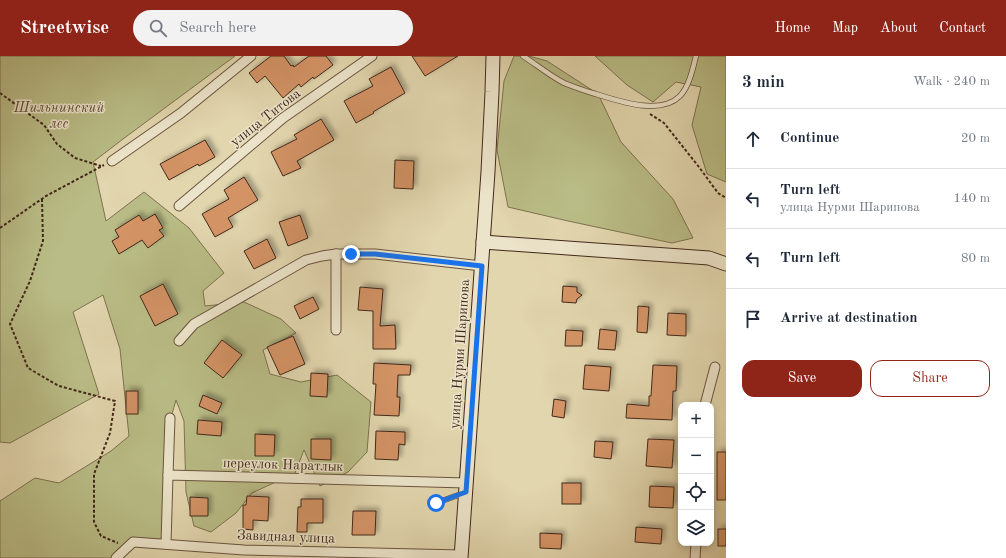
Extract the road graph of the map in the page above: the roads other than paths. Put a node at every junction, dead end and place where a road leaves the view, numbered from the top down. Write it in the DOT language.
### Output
graph roads {
  1 [pos="251,56"];
  2 [pos="372,56"];
  3 [pos="493,56"];
  4 [pos="523,56"];
  5 [pos="696,56"];
  6 [pos="112,161"];
  7 [pos="179,206"];
  8 [pos="483,242"];
  9 [pos="336,254"];
  10 [pos="726,264"];
  11 [pos="482,266"];
  12 [pos="336,330"];
  13 [pos="179,341"];
  14 [pos="715,367"];
  15 [pos="706,402"];
  16 [pos="170,418"];
  17 [pos="168,475"];
  18 [pos="466,488"];
  19 [pos="436,503"];
  20 [pos="166,544"];
  21 [pos="696,546"];
  22 [pos="462,556"];
  23 [pos="116,558"];
  24 [pos="695,558"];
  1 -- 6 [label="street"];
  2 -- 7 [label="street, улица Титова"];
  3 -- 8 [label="main road, улица Нурми Шарипова"];
  4 -- 5 [label="lane"];
  8 -- 10 [label="main road"];
  8 -- 11 [label="main road, улица Нурми Шарипова"];
  9 -- 11 [label="street"];
  9 -- 12 [label="street"];
  9 -- 13 [label="street"];
  11 -- 18 [label="main road, улица Нурми Шарипова"];
  14 -- 15 [label="street"];
  16 -- 17 [label="street"];
  17 -- 18 [label="street, переулок Наратлык"];
  17 -- 20 [label="street"];
  18 -- 19 [label="lane"];
  18 -- 22 [label="main road, улица Нурми Шарипова"];
  20 -- 22 [label="street, Завидная улица"];
  20 -- 23 [label="street, Завидная улица"];
  21 -- 24 [label="street"];
}
